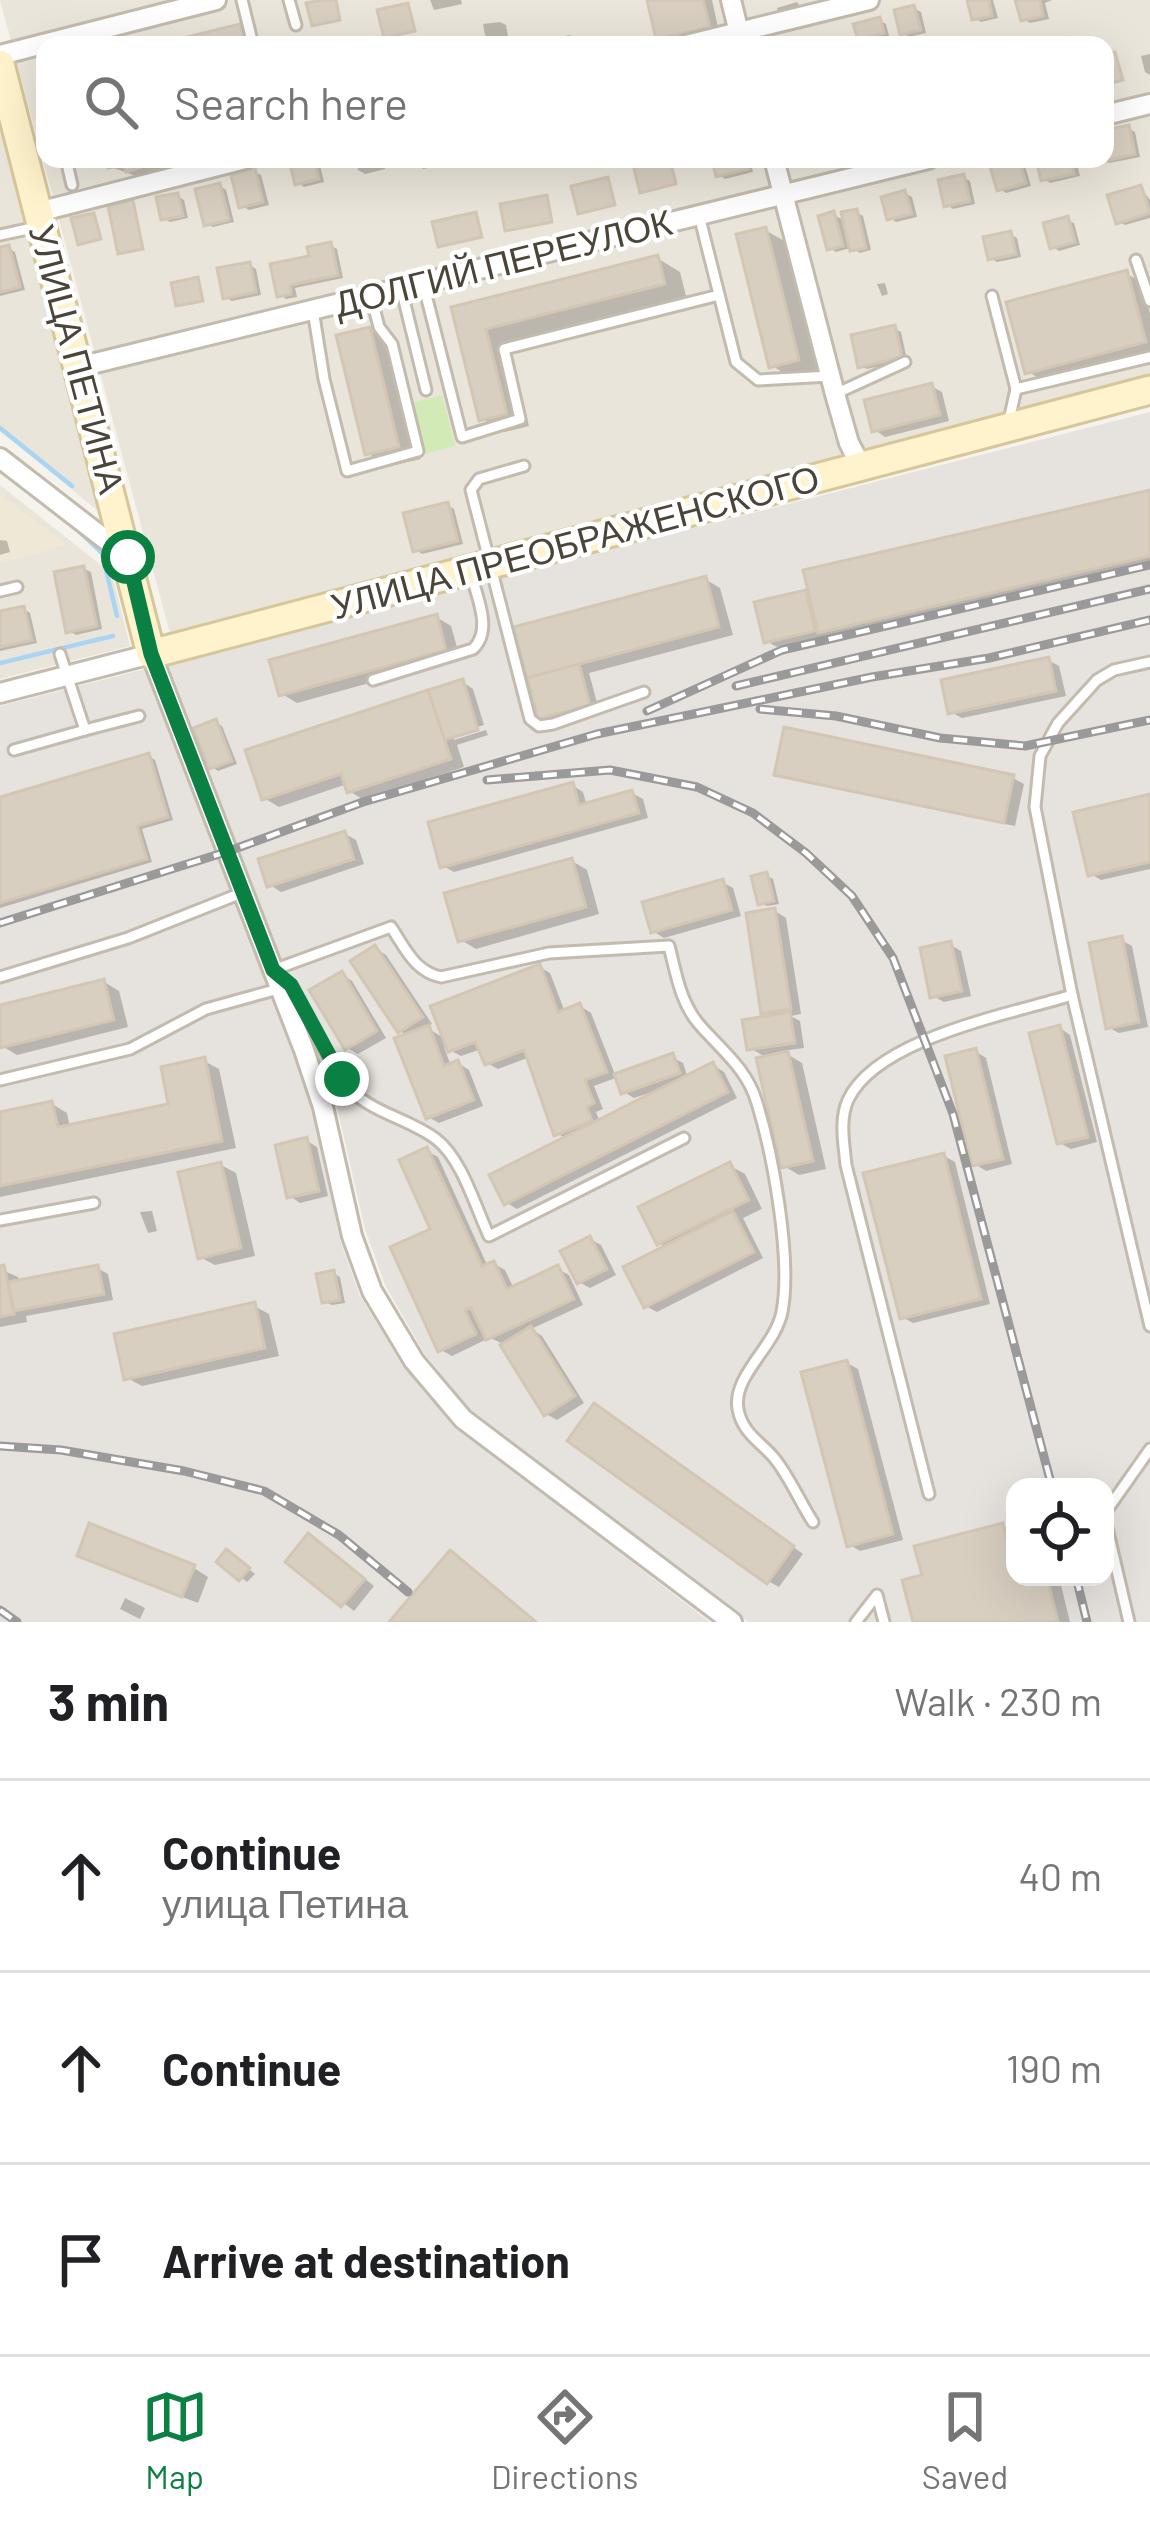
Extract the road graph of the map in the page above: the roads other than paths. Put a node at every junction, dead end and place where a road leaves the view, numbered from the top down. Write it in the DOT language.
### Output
graph roads {
  1 [pos="216,0"];
  2 [pos="242,0"];
  3 [pos="290,0"];
  4 [pos="731,0"];
  5 [pos="869,0"];
  6 [pos="296,25"];
  7 [pos="75,36"];
  8 [pos="251,36"];
  9 [pos="740,36"];
  10 [pos="747,36"];
  11 [pos="36,46"];
  12 [pos="0,55"];
  13 [pos="0,64"];
  14 [pos="1150,104"];
  15 [pos="1114,113"];
  16 [pos="34,151"];
  17 [pos="68,168"];
  18 [pos="209,168"];
  19 [pos="777,168"];
  20 [pos="891,168"];
  21 [pos="73,185"];
  22 [pos="784,194"];
  23 [pos="699,215"];
  24 [pos="40,219"];
  25 [pos="0,235"];
  26 [pos="1136,260"];
  27 [pos="423,283"];
  28 [pos="401,288"];
  29 [pos="719,295"];
  30 [pos="371,296"];
  31 [pos="992,296"];
  32 [pos="1150,299"];
  33 [pos="313,310"];
  34 [pos="1150,357"];
  35 [pos="905,362"];
  36 [pos="79,367"];
  37 [pos="832,385"];
  38 [pos="1016,389"];
  39 [pos="426,390"];
  40 [pos="1150,390"];
  41 [pos="1008,428"];
  42 [pos="0,458"];
  43 [pos="524,466"];
  44 [pos="861,466"];
  45 [pos="128,557"];
  46 [pos="479,566"];
  47 [pos="17,587"];
  48 [pos="0,591"];
  49 [pos="60,654"];
  50 [pos="151,654"];
  51 [pos="1150,662"];
  52 [pos="67,676"];
  53 [pos="374,680"];
  54 [pos="644,692"];
  55 [pos="0,693"];
  56 [pos="139,716"];
  57 [pos="85,730"];
  58 [pos="14,750"];
  59 [pos="244,892"];
  60 [pos="0,977"];
  61 [pos="277,979"];
  62 [pos="1072,995"];
  63 [pos="0,1081"];
  64 [pos="684,1138"];
  65 [pos="94,1203"];
  66 [pos="0,1220"];
  67 [pos="1147,1304"];
  68 [pos="1150,1325"];
  69 [pos="1150,1449"];
  70 [pos="929,1494"];
  71 [pos="1114,1503"];
  72 [pos="813,1522"];
  73 [pos="1114,1554"];
  74 [pos="732,1622"];
  75 [pos="856,1622"];
  76 [pos="884,1622"];
  77 [pos="1130,1622"];
  1 -- 7 [label="street"];
  2 -- 8 [label="lane"];
  3 -- 6 [label="lane"];
  4 -- 9 [label="street"];
  5 -- 10 [label="street"];
  11 -- 12 [label="street"];
  13 -- 16 [label="street, УЛИЦА ПЕТИНА"];
  14 -- 15 [label="street"];
  16 -- 24 [label="street, УЛИЦА ПЕТИНА"];
  17 -- 21 [label="lane"];
  18 -- 24 [label="street"];
  19 -- 22 [label="street"];
  20 -- 22 [label="street, ДОЛГИЙ ПЕРЕУЛОК"];
  22 -- 23 [label="street, ДОЛГИЙ ПЕРЕУЛОК"];
  22 -- 37 [label="street"];
  23 -- 27 [label="street, ДОЛГИЙ ПЕРЕУЛОК"];
  23 -- 29 [label="lane"];
  24 -- 25 [label="lane"];
  24 -- 36 [label="street, УЛИЦА ПЕТИНА"];
  26 -- 32 [label="lane"];
  27 -- 28 [label="street, ДОЛГИЙ ПЕРЕУЛОК"];
  27 -- 29 [label="lane"];
  28 -- 30 [label="street, ДОЛГИЙ ПЕРЕУЛОК"];
  28 -- 39 [label="lane"];
  29 -- 37 [label="lane"];
  30 -- 33 [label="street, ДОЛГИЙ ПЕРЕУЛОК"];
  30 -- 33 [label="lane"];
  31 -- 38 [label="lane"];
  33 -- 36 [label="street, ДОЛГИЙ ПЕРЕУЛОК"];
  34 -- 38 [label="lane"];
  35 -- 37 [label="lane"];
  36 -- 45 [label="street, УЛИЦА ПЕТИНА"];
  37 -- 44 [label="street"];
  38 -- 41 [label="lane"];
  40 -- 41 [label="street, УЛИЦА ПРЕОБРАЖЕНСКОГО"];
  41 -- 44 [label="street, УЛИЦА ПРЕОБРАЖЕНСКОГО"];
  42 -- 45 [label="street"];
  43 -- 46 [label="lane"];
  44 -- 46 [label="street, УЛИЦА ПРЕОБРАЖЕНСКОГО"];
  45 -- 50 [label="street, УЛИЦА ПЕТИНА"];
  46 -- 50 [label="street, УЛИЦА ПРЕОБРАЖЕНСКОГО"];
  46 -- 53 [label="lane"];
  46 -- 54 [label="lane"];
  47 -- 48 [label="lane"];
  49 -- 52 [label="lane"];
  50 -- 52 [label="street, УЛИЦА ПРЕОБРАЖЕНСКОГО"];
  50 -- 59 [label="street"];
  51 -- 62 [label="lane"];
  52 -- 55 [label="street, УЛИЦА ПРЕОБРАЖЕНСКОГО"];
  52 -- 57 [label="lane"];
  56 -- 57 [label="lane"];
  57 -- 58 [label="lane"];
  59 -- 60 [label="lane"];
  59 -- 61 [label="street"];
  61 -- 63 [label="lane"];
  61 -- 64 [label="lane"];
  61 -- 72 [label="lane"];
  61 -- 74 [label="street"];
  62 -- 67 [label="lane"];
  62 -- 70 [label="lane"];
  65 -- 66 [label="lane"];
  67 -- 68 [label="lane"];
  69 -- 71 [label="lane"];
  73 -- 77 [label="lane"];
  75 -- 76 [label="lane"];
}
